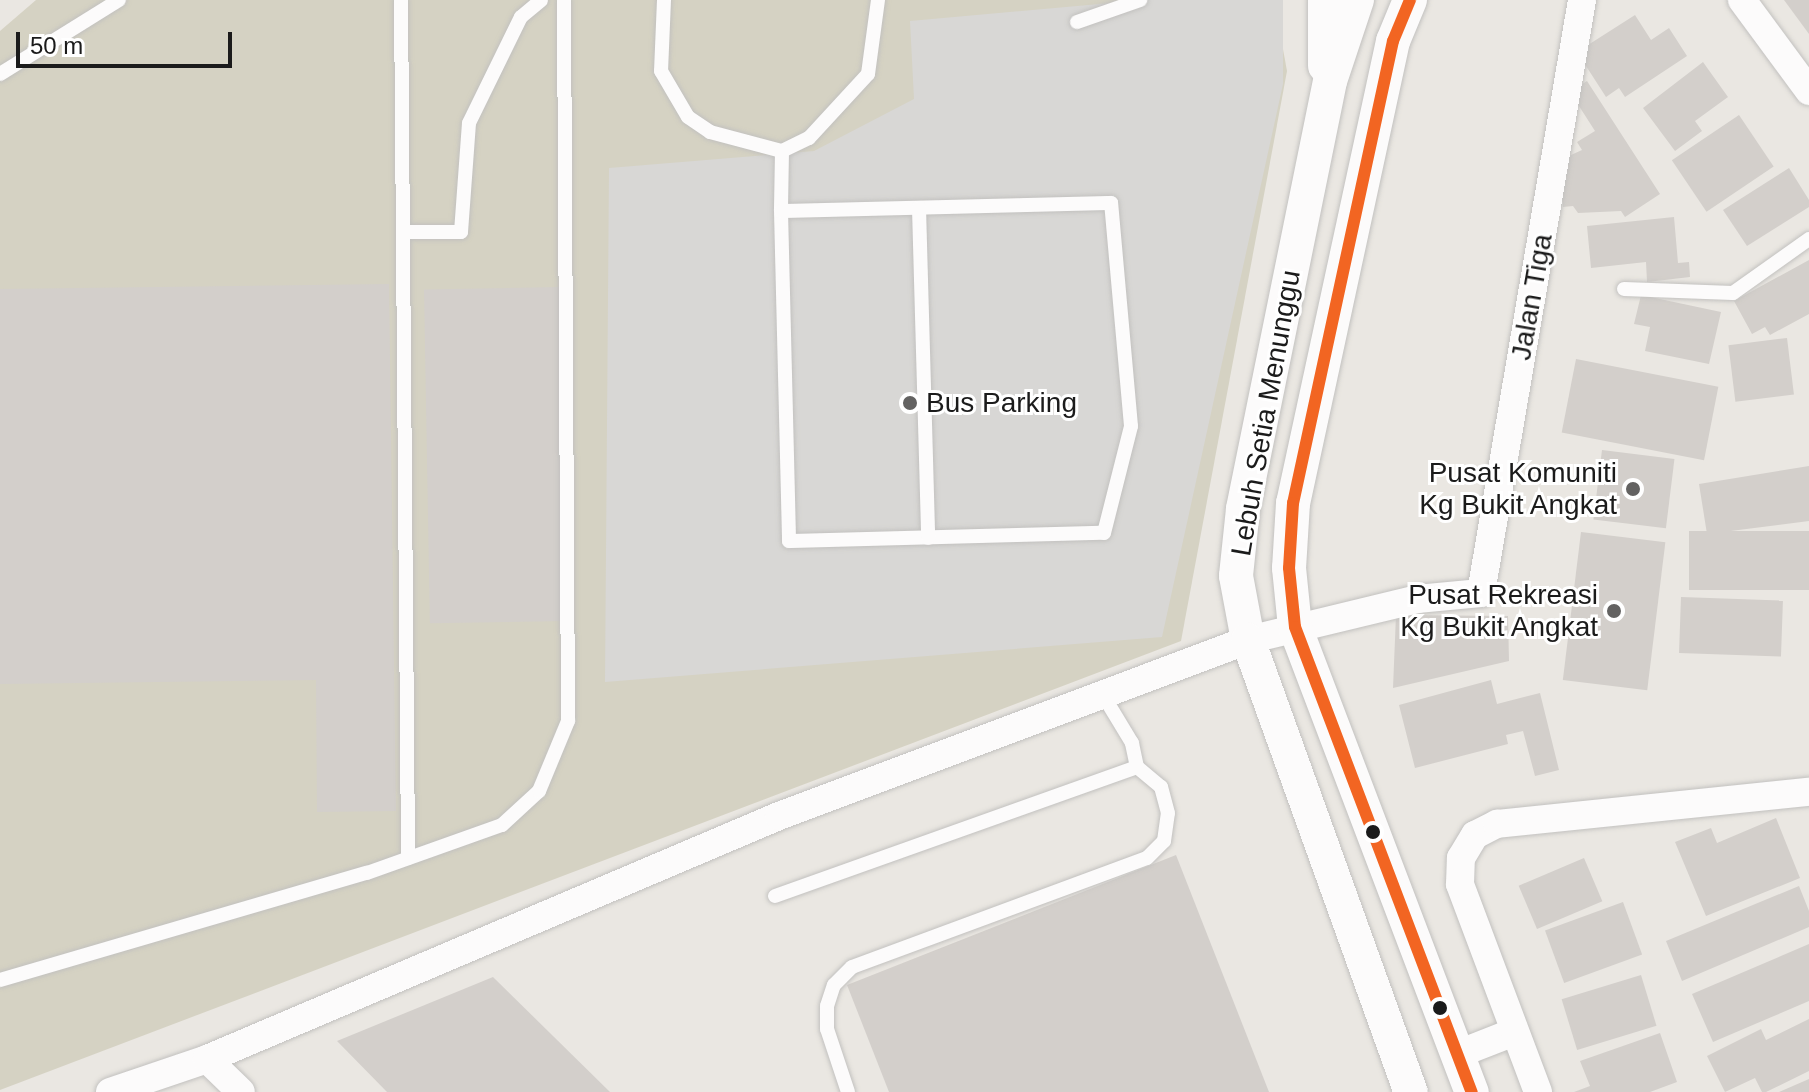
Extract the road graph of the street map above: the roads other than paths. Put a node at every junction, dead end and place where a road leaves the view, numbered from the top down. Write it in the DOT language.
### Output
graph roads {
  1 [pos="119,0"];
  2 [pos="401,0"];
  3 [pos="541,0"];
  4 [pos="564,0"];
  5 [pos="664,0"];
  6 [pos="878,0"];
  7 [pos="1140,0"];
  8 [pos="1325,0"];
  9 [pos="1357,0"];
  10 [pos="1410,0"];
  11 [pos="1582,0"];
  12 [pos="1742,0"];
  13 [pos="1077,22"];
  14 [pos="0,74"];
  15 [pos="1330,81"];
  16 [pos="1809,91"];
  17 [pos="782,151"];
  18 [pos="919,208"];
  19 [pos="781,211"];
  20 [pos="403,232"];
  21 [pos="1809,239"];
  22 [pos="1624,289"];
  23 [pos="928,538"];
  24 [pos="1295,627"];
  25 [pos="1248,640"];
  26 [pos="1103,695"];
  27 [pos="1137,767"];
  28 [pos="1809,792"];
  29 [pos="408,858"];
  30 [pos="775,896"];
  31 [pos="0,980"];
  32 [pos="1514,1032"];
  33 [pos="1458,1054"];
  34 [pos="207,1059"];
  35 [pos="110,1092"];
  36 [pos="241,1092"];
  37 [pos="848,1092"];
  38 [pos="1411,1092"];
  39 [pos="1472,1092"];
  40 [pos="1538,1092"];
  1 -- 14 [label="lane"];
  2 -- 20 [label="lane"];
  3 -- 20 [label="lane"];
  4 -- 29 [label="lane"];
  5 -- 17 [label="lane"];
  6 -- 17 [label="lane"];
  7 -- 13 [label="lane"];
  8 -- 15 [label="street"];
  9 -- 15 [label="street, Lebuh Setia Menunggu"];
  10 -- 24 [label="street, Lebuh Setia Menunggu"];
  11 -- 24 [label="street, Jalan Tiga"];
  12 -- 16 [label="street"];
  15 -- 25 [label="street, Lebuh Setia Menunggu"];
  17 -- 19 [label="lane"];
  18 -- 19 [label="lane"];
  18 -- 23 [label="lane"];
  18 -- 23 [label="lane"];
  19 -- 23 [label="lane"];
  20 -- 29 [label="lane"];
  21 -- 22 [label="lane"];
  24 -- 25 [label="street"];
  24 -- 33 [label="street, Lebuh Setia Menunggu"];
  25 -- 26 [label="street"];
  25 -- 38 [label="street, Lebuh Setia Menunggu"];
  26 -- 27 [label="lane"];
  26 -- 34 [label="street"];
  27 -- 30 [label="lane"];
  27 -- 37 [label="lane"];
  28 -- 32 [label="street"];
  29 -- 31 [label="lane"];
  32 -- 33 [label="street"];
  32 -- 40 [label="street"];
  33 -- 39 [label="street, Lebuh Setia Menunggu"];
  34 -- 35 [label="street"];
  34 -- 36 [label="street"];
}
